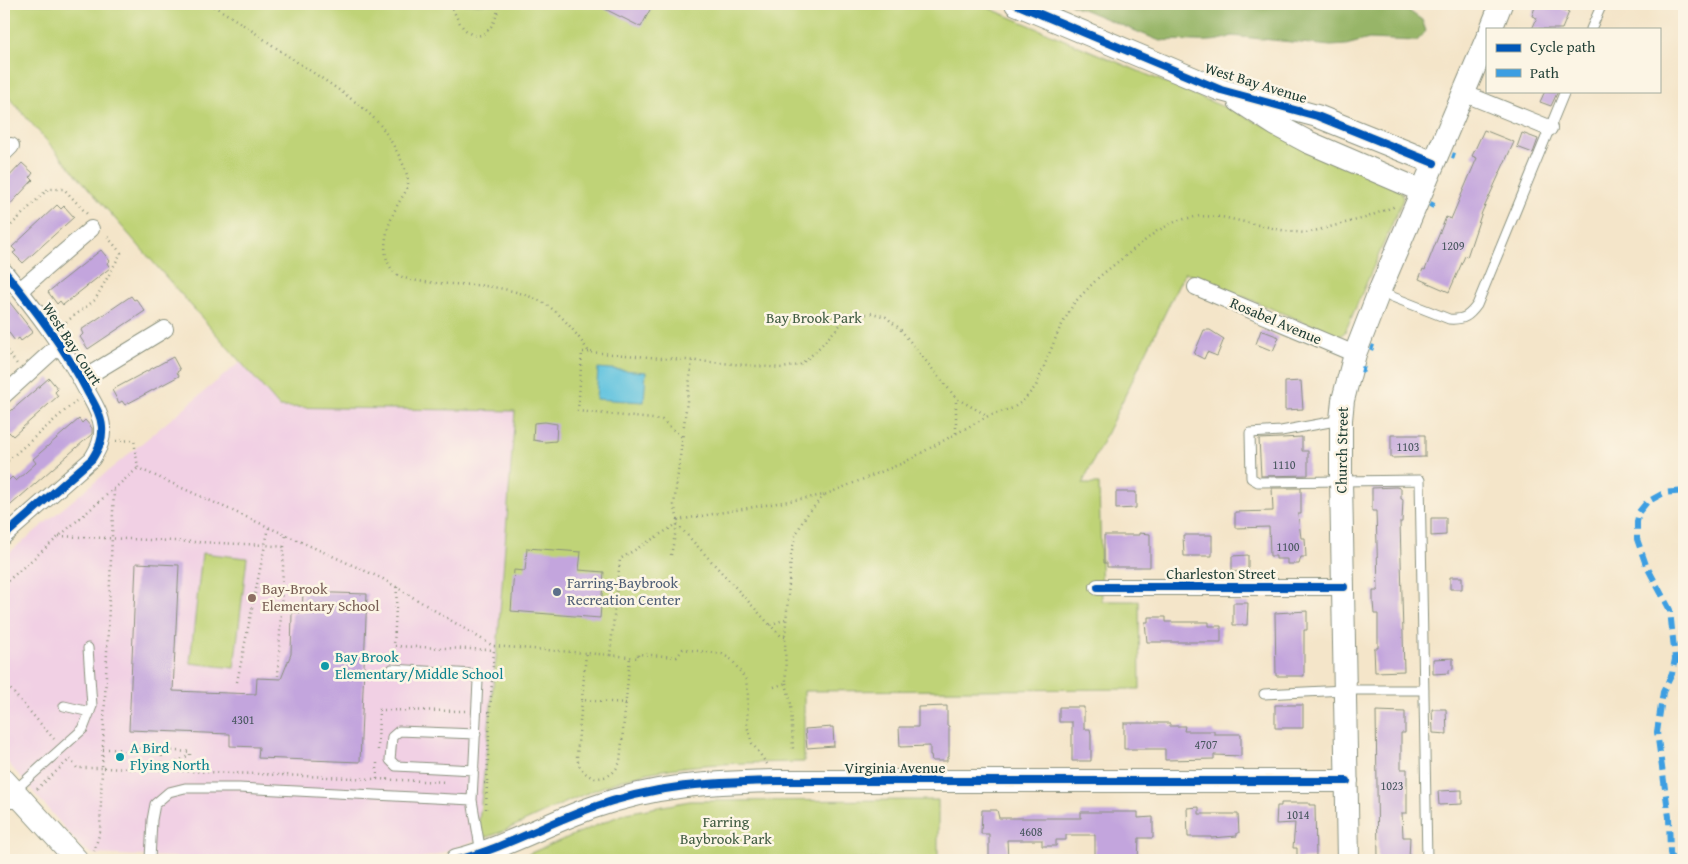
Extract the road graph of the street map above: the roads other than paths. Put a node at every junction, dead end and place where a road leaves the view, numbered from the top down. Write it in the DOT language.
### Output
graph roads {
  1 [pos="1016,4"];
  2 [pos="1501,4"];
  3 [pos="1602,4"];
  4 [pos="1491,28"];
  5 [pos="1591,28"];
  6 [pos="1486,40"];
  7 [pos="1221,90"];
  8 [pos="1565,92"];
  9 [pos="1464,93"];
  10 [pos="1549,128"];
  11 [pos="1434,163"];
  12 [pos="1422,191"];
  13 [pos="91,229"];
  14 [pos="4,271"];
  15 [pos="1196,287"];
  16 [pos="20,290"];
  17 [pos="1379,292"];
  18 [pos="165,329"];
  19 [pos="59,345"];
  20 [pos="1356,354"];
  21 [pos="84,385"];
  22 [pos="4,395"];
  23 [pos="1341,420"];
  24 [pos="1342,480"];
  25 [pos="4,536"];
  26 [pos="1098,587"];
  27 [pos="1344,588"];
  28 [pos="88,648"];
  29 [pos="392,669"];
  30 [pos="1346,690"];
  31 [pos="1424,690"];
  32 [pos="1264,694"];
  33 [pos="64,706"];
  34 [pos="90,712"];
  35 [pos="476,734"];
  36 [pos="474,770"];
  37 [pos="1347,781"];
  38 [pos="16,794"];
  39 [pos="472,800"];
  40 [pos="481,853"];
  41 [pos="86,856"];
  42 [pos="150,860"];
  43 [pos="457,860"];
  44 [pos="1348,860"];
  45 [pos="1426,860"];
  1 -- 7 [label="street, West Bay Avenue"];
  2 -- 4 [label="street"];
  3 -- 5 [label="lane"];
  6 -- 9 [label="street, Church Street"];
  7 -- 11 [label="street, West Bay Avenue"];
  7 -- 12 [label="street, West Bay Avenue"];
  8 -- 10 [label="lane"];
  9 -- 10 [label="street"];
  9 -- 11 [label="street, Church Street"];
  10 -- 17 [label="lane"];
  11 -- 12 [label="street, Church Street"];
  12 -- 17 [label="street, Church Street"];
  13 -- 16 [label="street"];
  14 -- 16 [label="street, West Bay Court"];
  15 -- 20 [label="street, Rosabel Avenue"];
  16 -- 19 [label="street, West Bay Court"];
  17 -- 20 [label="street, Church Street"];
  18 -- 21 [label="street"];
  19 -- 21 [label="street, West Bay Court"];
  19 -- 22 [label="street"];
  20 -- 23 [label="street, Church Street"];
  21 -- 25 [label="street, West Bay Court"];
  23 -- 24 [label="street, Church Street"];
  23 -- 24 [label="lane"];
  24 -- 27 [label="street, Church Street"];
  24 -- 31 [label="lane"];
  26 -- 27 [label="street, Charleston Street"];
  27 -- 30 [label="street, Church Street"];
  28 -- 34 [label="lane"];
  29 -- 35 [label="lane"];
  30 -- 31 [label="lane"];
  30 -- 32 [label="lane"];
  30 -- 37 [label="street, Church Street"];
  31 -- 45 [label="lane"];
  33 -- 34 [label="lane"];
  34 -- 38 [label="lane"];
  35 -- 36 [label="lane"];
  35 -- 36 [label="lane"];
  36 -- 39 [label="lane"];
  37 -- 40 [label="street, Virginia Avenue"];
  37 -- 44 [label="street, Church Street"];
  38 -- 41 [label="street"];
  39 -- 40 [label="lane"];
  39 -- 42 [label="lane"];
  40 -- 43 [label="street, Virginia Avenue"];
}
